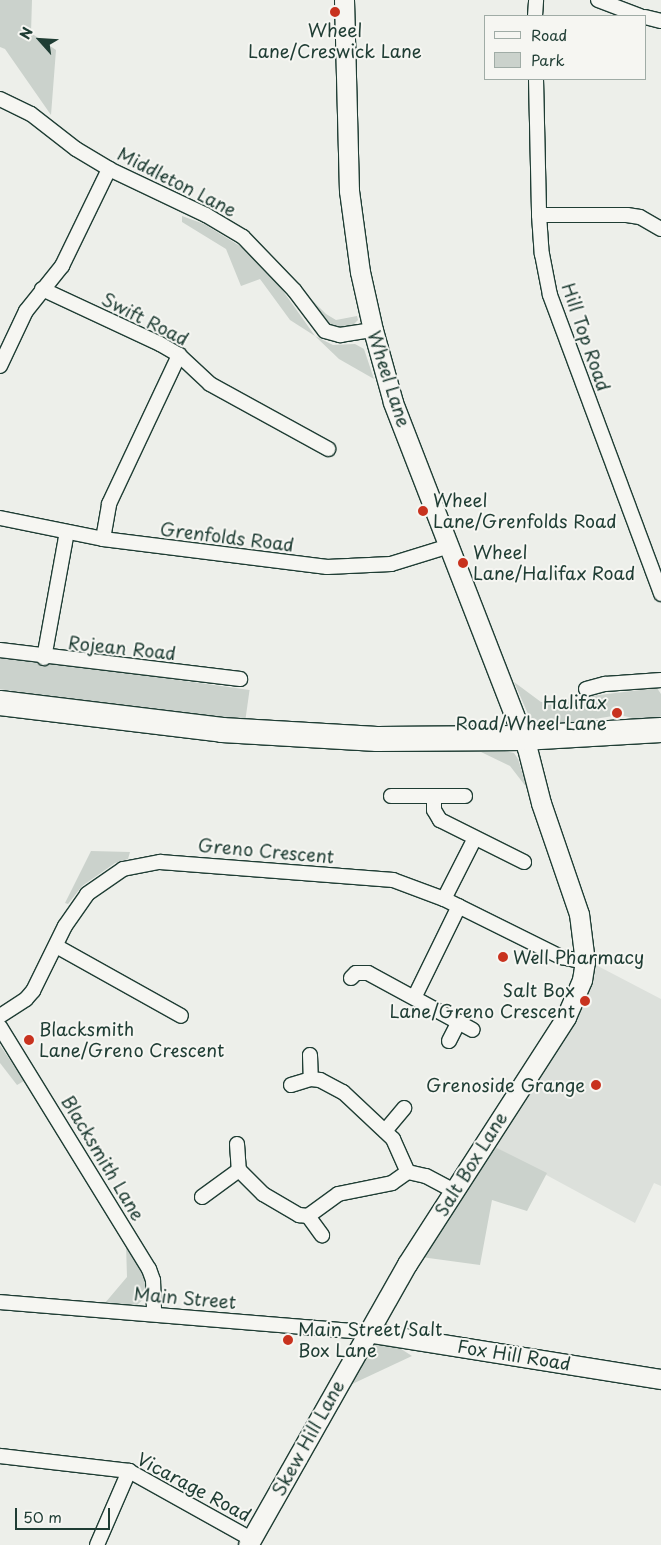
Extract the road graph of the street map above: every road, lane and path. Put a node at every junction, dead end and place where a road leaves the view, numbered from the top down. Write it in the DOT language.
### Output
graph roads {
  1 [pos="344,0"];
  2 [pos="536,0"];
  3 [pos="598,0"];
  4 [pos="535,15"];
  5 [pos="637,15"];
  6 [pos="646,17"];
  7 [pos="661,21"];
  8 [pos="536,80"];
  9 [pos="0,99"];
  10 [pos="109,169"];
  11 [pos="539,215"];
  12 [pos="661,229"];
  13 [pos="42,289"];
  14 [pos="373,330"];
  15 [pos="179,355"];
  16 [pos="0,366"];
  17 [pos="328,449"];
  18 [pos="0,518"];
  19 [pos="67,532"];
  20 [pos="103,539"];
  21 [pos="450,546"];
  22 [pos="661,594"];
  23 [pos="0,650"];
  24 [pos="44,658"];
  25 [pos="240,680"];
  26 [pos="661,680"];
  27 [pos="586,689"];
  28 [pos="0,703"];
  29 [pos="661,730"];
  30 [pos="523,738"];
  31 [pos="391,796"];
  32 [pos="465,796"];
  33 [pos="434,797"];
  34 [pos="475,838"];
  35 [pos="524,862"];
  36 [pos="444,899"];
  37 [pos="459,906"];
  38 [pos="56,946"];
  39 [pos="585,962"];
  40 [pos="351,978"];
  41 [pos="415,996"];
  42 [pos="0,1016"];
  43 [pos="181,1016"];
  44 [pos="459,1021"];
  45 [pos="0,1027"];
  46 [pos="473,1030"];
  47 [pos="449,1042"];
  48 [pos="310,1055"];
  49 [pos="311,1078"];
  50 [pos="291,1085"];
  51 [pos="404,1108"];
  52 [pos="385,1131"];
  53 [pos="237,1144"];
  54 [pos="239,1170"];
  55 [pos="408,1172"];
  56 [pos="454,1191"];
  57 [pos="202,1197"];
  58 [pos="308,1216"];
  59 [pos="322,1234"];
  60 [pos="0,1302"];
  61 [pos="154,1314"];
  62 [pos="367,1332"];
  63 [pos="661,1379"];
  64 [pos="0,1456"];
  65 [pos="129,1471"];
  66 [pos="250,1542"];
  67 [pos="97,1545"];
  1 -- 14 [label="street, Wheel Lane"];
  2 -- 4 [label="street"];
  3 -- 5 [label="street"];
  6 -- 7 [label="street"];
  8 -- 11 [label="street, Hill Top Road"];
  9 -- 10 [label="street, Middleton Lane"];
  10 -- 13 [label="street"];
  10 -- 14 [label="street, Middleton Lane"];
  11 -- 12 [label="street"];
  11 -- 22 [label="street, Hill Top Road"];
  13 -- 15 [label="street, Swift Road"];
  13 -- 16 [label="street"];
  14 -- 21 [label="street, Wheel Lane"];
  15 -- 17 [label="street, Swift Road"];
  15 -- 20 [label="street"];
  18 -- 19 [label="street, Grenfolds Road"];
  19 -- 20 [label="street, Grenfolds Road"];
  19 -- 24 [label="street"];
  20 -- 21 [label="street, Grenfolds Road"];
  21 -- 30 [label="street, Wheel Lane"];
  23 -- 24 [label="street, Rojean Road"];
  24 -- 25 [label="street, Rojean Road"];
  26 -- 27 [label="street"];
  28 -- 30 [label="highway"];
  29 -- 30 [label="highway"];
  30 -- 39 [label="street, Salt Box Lane"];
  31 -- 33 [label="street"];
  32 -- 33 [label="street"];
  33 -- 34 [label="street"];
  34 -- 35 [label="street"];
  34 -- 36 [label="street"];
  36 -- 37 [label="street, Greno Crescent"];
  36 -- 38 [label="street, Greno Crescent"];
  37 -- 39 [label="street, Greno Crescent"];
  37 -- 41 [label="street"];
  38 -- 42 [label="street, Greno Crescent"];
  38 -- 43 [label="street"];
  39 -- 56 [label="street, Salt Box Lane"];
  40 -- 41 [label="street"];
  41 -- 44 [label="street"];
  44 -- 46 [label="street"];
  44 -- 47 [label="street"];
  45 -- 61 [label="street, Blacksmith Lane"];
  48 -- 49 [label="street"];
  49 -- 50 [label="street"];
  49 -- 52 [label="street"];
  51 -- 52 [label="street"];
  52 -- 55 [label="street"];
  53 -- 54 [label="street"];
  54 -- 57 [label="street"];
  54 -- 58 [label="street"];
  55 -- 56 [label="street"];
  55 -- 58 [label="street"];
  56 -- 62 [label="street, Salt Box Lane"];
  58 -- 59 [label="street"];
  60 -- 61 [label="street, Main Street"];
  61 -- 62 [label="street, Main Street"];
  62 -- 63 [label="street, Fox Hill Road"];
  62 -- 66 [label="street, Skew Hill Lane"];
  64 -- 65 [label="street, Vicarage Road"];
  65 -- 66 [label="street, Vicarage Road"];
  65 -- 67 [label="street"];
}
